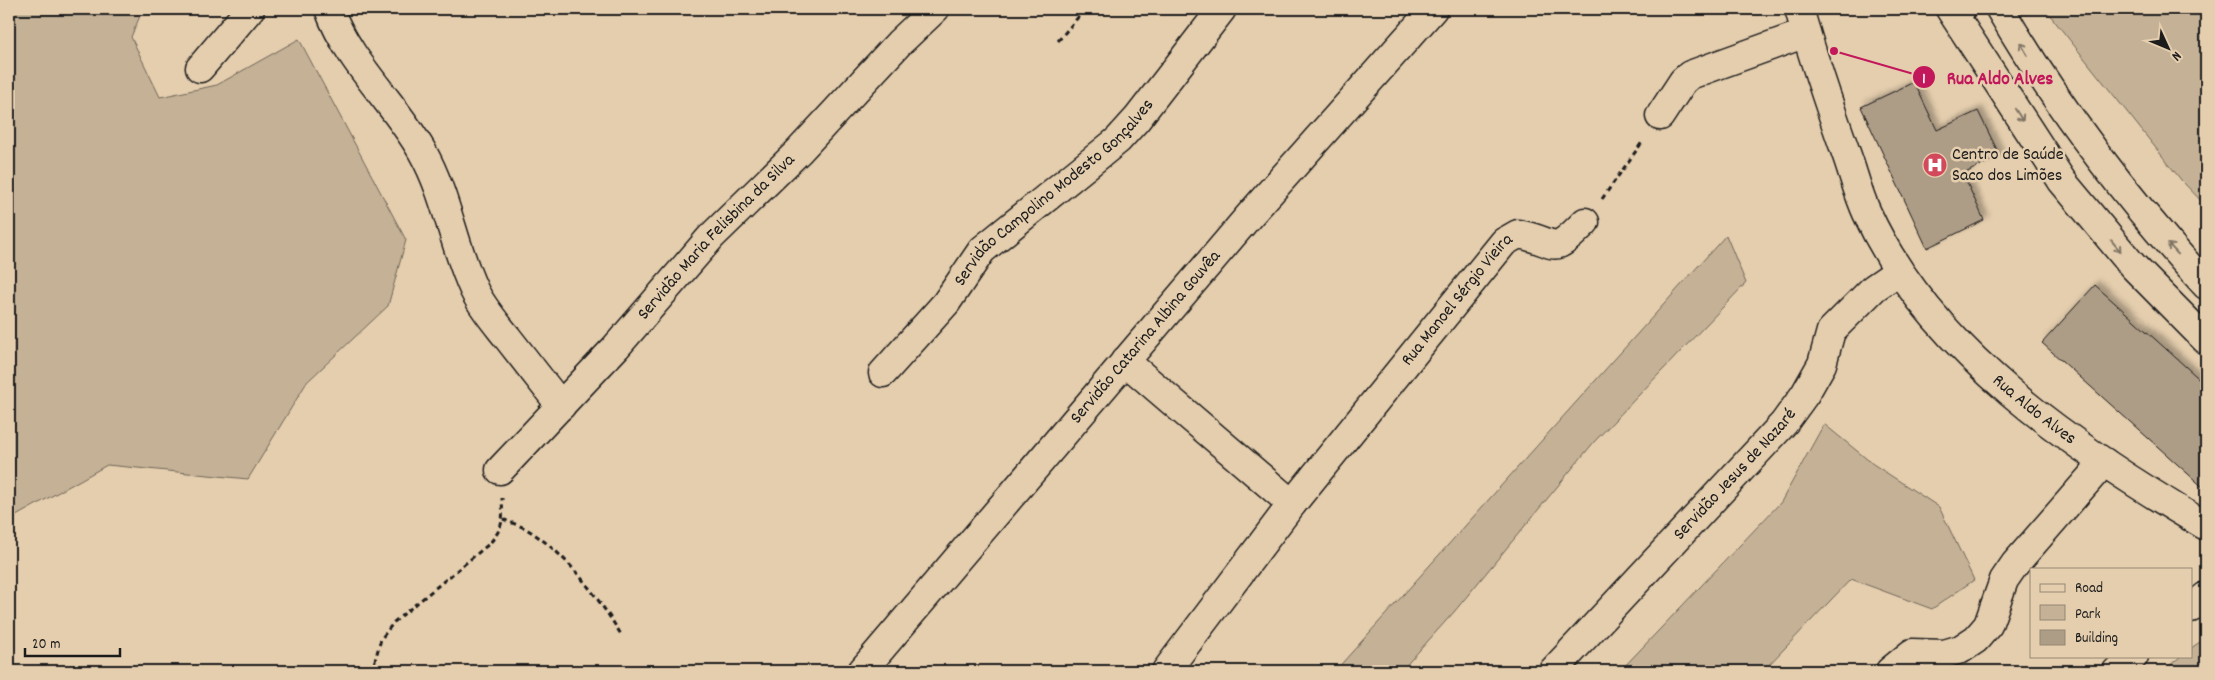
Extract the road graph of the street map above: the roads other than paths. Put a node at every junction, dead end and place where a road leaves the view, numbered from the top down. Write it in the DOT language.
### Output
graph roads {
  1 [pos="250,9"];
  2 [pos="329,9"];
  3 [pos="935,9"];
  4 [pos="1222,9"];
  5 [pos="1433,9"];
  6 [pos="2000,9"];
  7 [pos="1956,11"];
  8 [pos="1802,21"];
  9 [pos="200,68"];
  10 [pos="1660,116"];
  11 [pos="1585,222"];
  12 [pos="1900,271"];
  13 [pos="2206,285"];
  14 [pos="2206,340"];
  15 [pos="1126,361"];
  16 [pos="883,373"];
  17 [pos="561,406"];
  18 [pos="2104,462"];
  19 [pos="500,470"];
  20 [pos="1292,504"];
  21 [pos="2206,526"];
  22 [pos="2206,596"];
  23 [pos="2192,607"];
  24 [pos="2132,658"];
  25 [pos="862,671"];
  26 [pos="1166,671"];
  27 [pos="1553,671"];
  28 [pos="1890,671"];
  29 [pos="2117,671"];
  1 -- 9 [label="street"];
  2 -- 17 [label="street"];
  3 -- 17 [label="street, Servidão Maria Felisbina da Silva"];
  4 -- 16 [label="street, Servidão Campolino Modesto Gonçalves"];
  5 -- 15 [label="street, Servidão Catarina Albina Gouvêa"];
  13 -- 6 [label="street, one-way"];
  7 -- 14 [label="street, one-way"];
  8 -- 10 [label="street"];
  8 -- 12 [label="street, Rua Aldo Alves"];
  11 -- 20 [label="street, Rua Manoel Sérgio Vieira"];
  12 -- 18 [label="street, Rua Aldo Alves"];
  12 -- 27 [label="street, Servidão Jesus de Nazaré"];
  15 -- 20 [label="street"];
  15 -- 25 [label="street, Servidão Catarina Albina Gouvêa"];
  17 -- 19 [label="street, Servidão Maria Felisbina da Silva"];
  18 -- 21 [label="street, Rua Aldo Alves"];
  18 -- 28 [label="street"];
  20 -- 26 [label="street, Rua Manoel Sérgio Vieira"];
  22 -- 23 [label="street"];
  24 -- 29 [label="street"];
}
